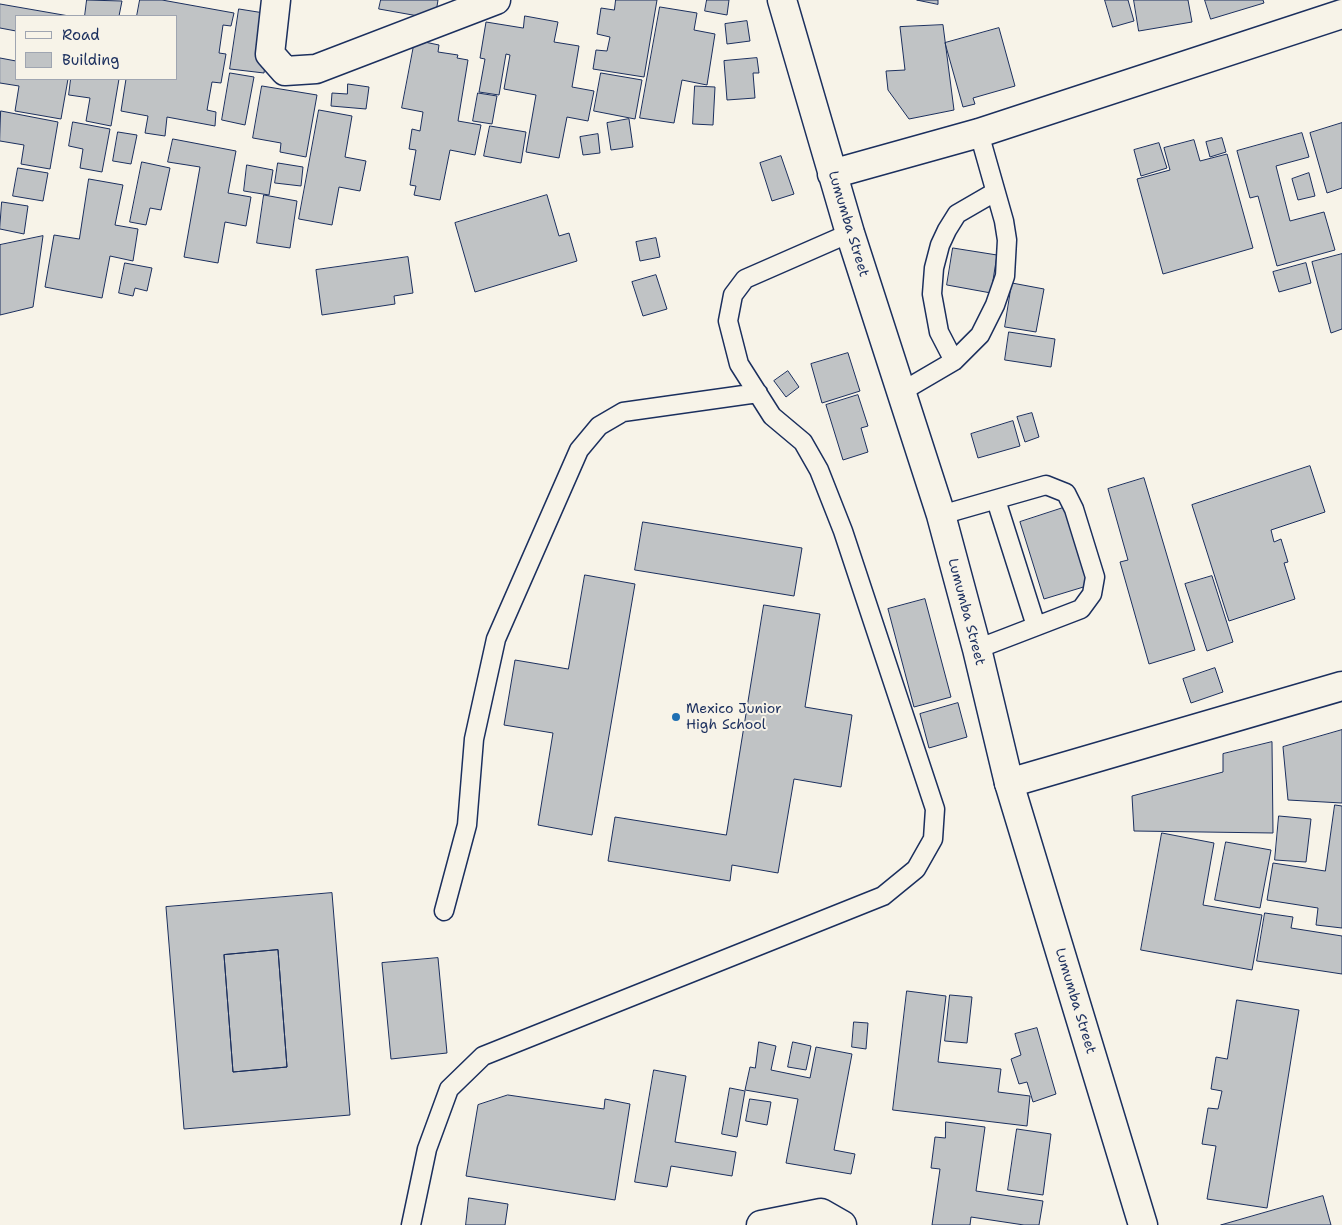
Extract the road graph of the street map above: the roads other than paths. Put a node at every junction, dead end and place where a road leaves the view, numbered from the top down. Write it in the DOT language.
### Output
graph roads {
  1 [pos="276,0"];
  2 [pos="496,0"];
  3 [pos="782,0"];
  4 [pos="1342,14"];
  5 [pos="979,133"];
  6 [pos="832,174"];
  7 [pos="995,192"];
  8 [pos="850,234"];
  9 [pos="954,361"];
  10 [pos="901,392"];
  11 [pos="758,393"];
  12 [pos="996,500"];
  13 [pos="941,515"];
  14 [pos="1036,626"];
  15 [pos="977,649"];
  16 [pos="1342,686"];
  17 [pos="1009,783"];
  18 [pos="444,911"];
  19 [pos="411,1225"];
  20 [pos="761,1225"];
  21 [pos="842,1225"];
  22 [pos="1143,1225"];
  1 -- 2 [label="main road"];
  3 -- 6 [label="main road, Lumumba Street"];
  4 -- 5 [label="main road"];
  5 -- 6 [label="main road"];
  5 -- 7 [label="lane"];
  6 -- 8 [label="main road, Lumumba Street"];
  7 -- 9 [label="lane"];
  7 -- 9 [label="lane"];
  8 -- 10 [label="main road, Lumumba Street"];
  8 -- 11 [label="lane"];
  9 -- 10 [label="lane"];
  10 -- 13 [label="main road, Lumumba Street"];
  11 -- 18 [label="lane"];
  11 -- 19 [label="lane"];
  12 -- 13 [label="lane"];
  12 -- 14 [label="lane"];
  12 -- 14 [label="lane"];
  13 -- 15 [label="main road, Lumumba Street"];
  14 -- 15 [label="lane"];
  15 -- 17 [label="main road, Lumumba Street"];
  16 -- 17 [label="main road"];
  17 -- 22 [label="main road, Lumumba Street"];
  20 -- 21 [label="main road"];
}
